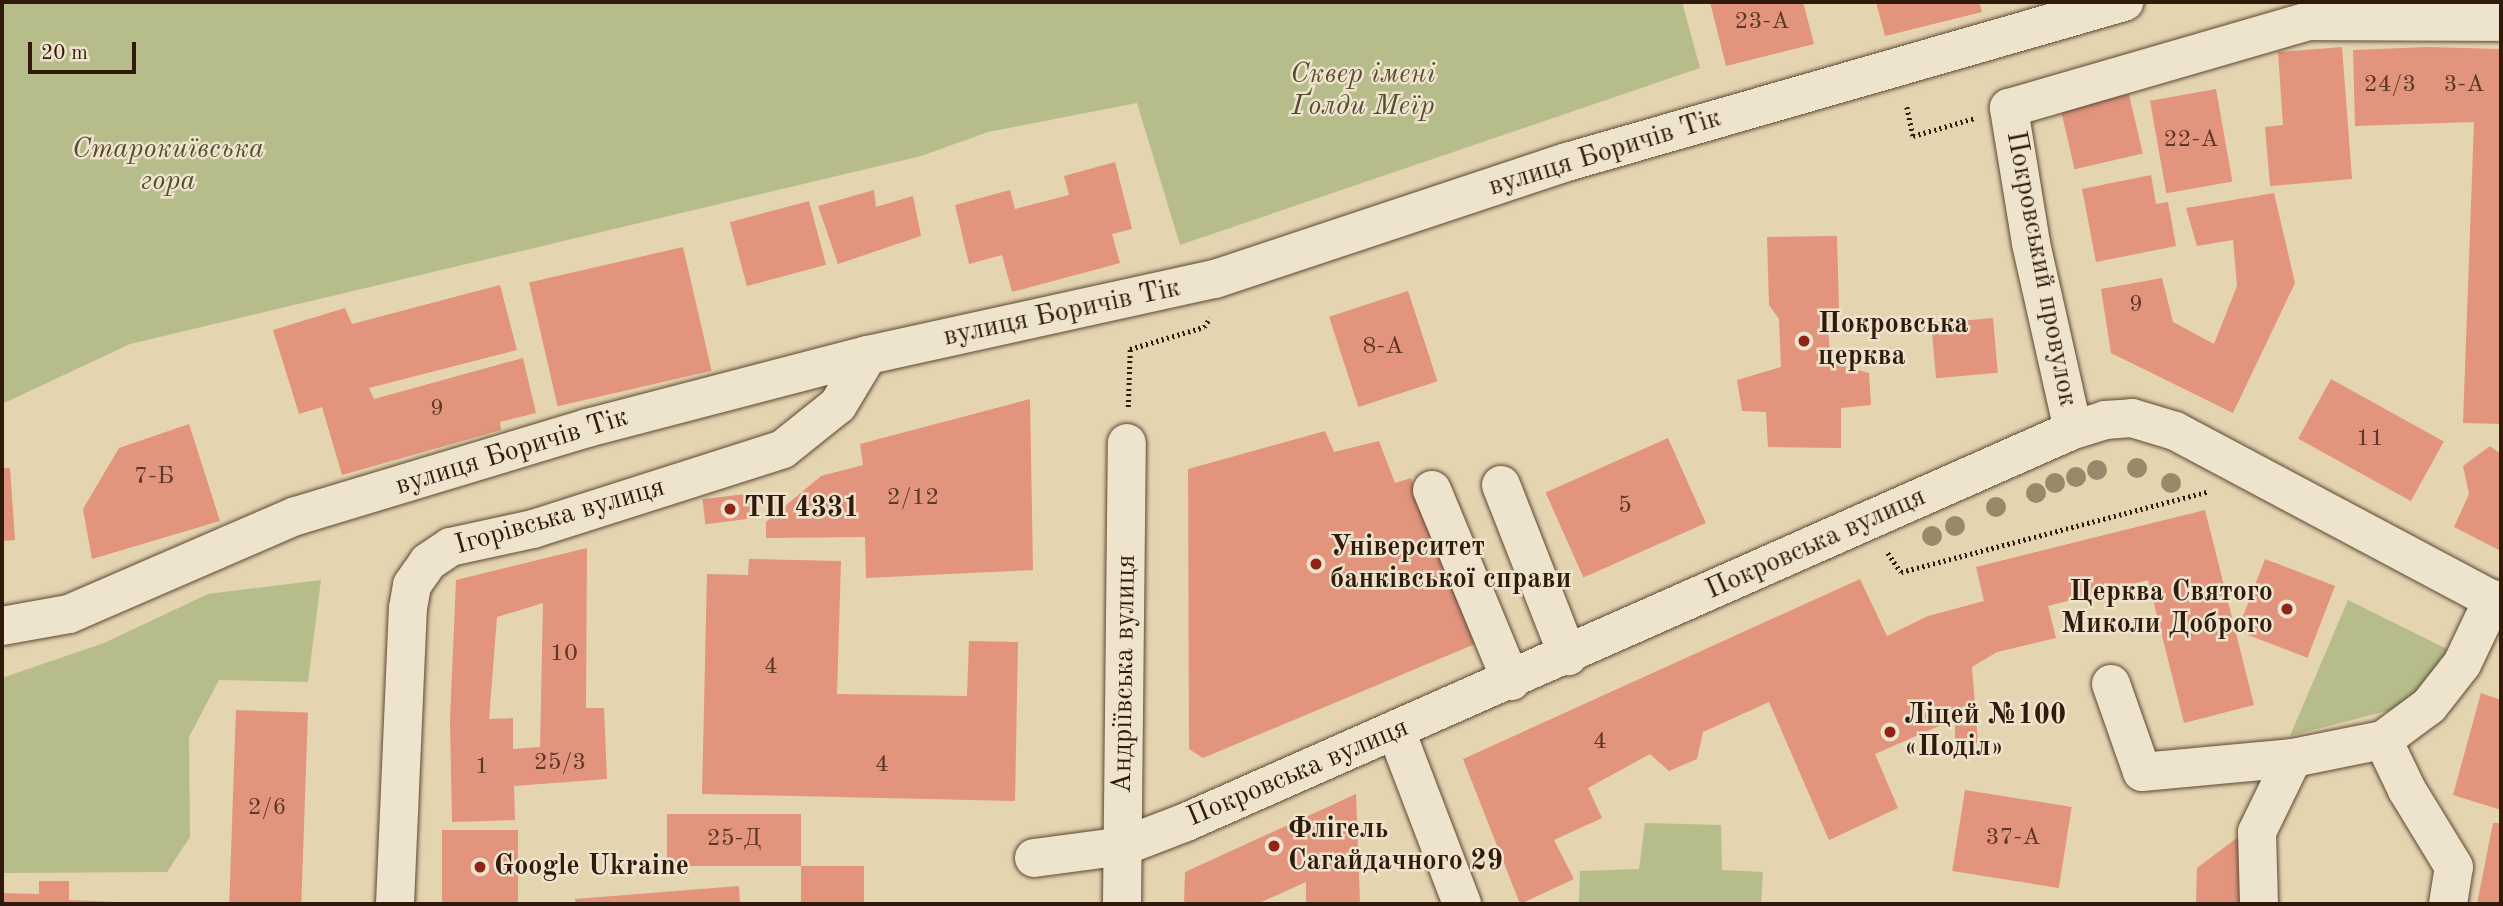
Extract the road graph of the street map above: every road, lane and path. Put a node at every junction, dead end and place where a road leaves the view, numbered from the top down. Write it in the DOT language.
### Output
graph roads {
  1 [pos="2124,2"];
  2 [pos="2501,22"];
  3 [pos="1907,107"];
  4 [pos="2010,108"];
  5 [pos="1216,307"];
  6 [pos="868,355"];
  7 [pos="2073,430"];
  8 [pos="1127,443"];
  9 [pos="1501,485"];
  10 [pos="2216,489"];
  11 [pos="1432,490"];
  12 [pos="1883,545"];
  13 [pos="2497,601"];
  14 [pos="2,626"];
  15 [pos="1568,656"];
  16 [pos="1511,681"];
  17 [pos="2111,684"];
  18 [pos="1396,731"];
  19 [pos="2383,740"];
  20 [pos="2293,758"];
  21 [pos="1124,846"];
  22 [pos="1034,858"];
  23 [pos="395,904"];
  24 [pos="1122,904"];
  25 [pos="1462,904"];
  26 [pos="2259,904"];
  27 [pos="2448,904"];
  1 -- 6 [label="street, вулиця Боричів Тік"];
  2 -- 4 [label="street"];
  3 -- 4 [label="path"];
  4 -- 7 [label="street, Покровський провулок"];
  5 -- 8 [label="path"];
  6 -- 14 [label="street, вулиця Боричів Тік"];
  6 -- 23 [label="street, Ігорівська вулиця"];
  7 -- 13 [label="street, Покровська вулиця"];
  7 -- 15 [label="street, Покровська вулиця"];
  8 -- 21 [label="street, Андріївська вулиця"];
  9 -- 15 [label="street"];
  10 -- 12 [label="path"];
  11 -- 16 [label="street"];
  13 -- 19 [label="street"];
  15 -- 16 [label="street, Покровська вулиця"];
  16 -- 18 [label="street, Покровська вулиця"];
  17 -- 20 [label="street"];
  18 -- 21 [label="street, Покровська вулиця"];
  18 -- 25 [label="street"];
  19 -- 20 [label="street"];
  19 -- 27 [label="street"];
  20 -- 26 [label="street"];
  21 -- 22 [label="street, Покровська вулиця"];
  21 -- 24 [label="street, Андріївська вулиця"];
}
